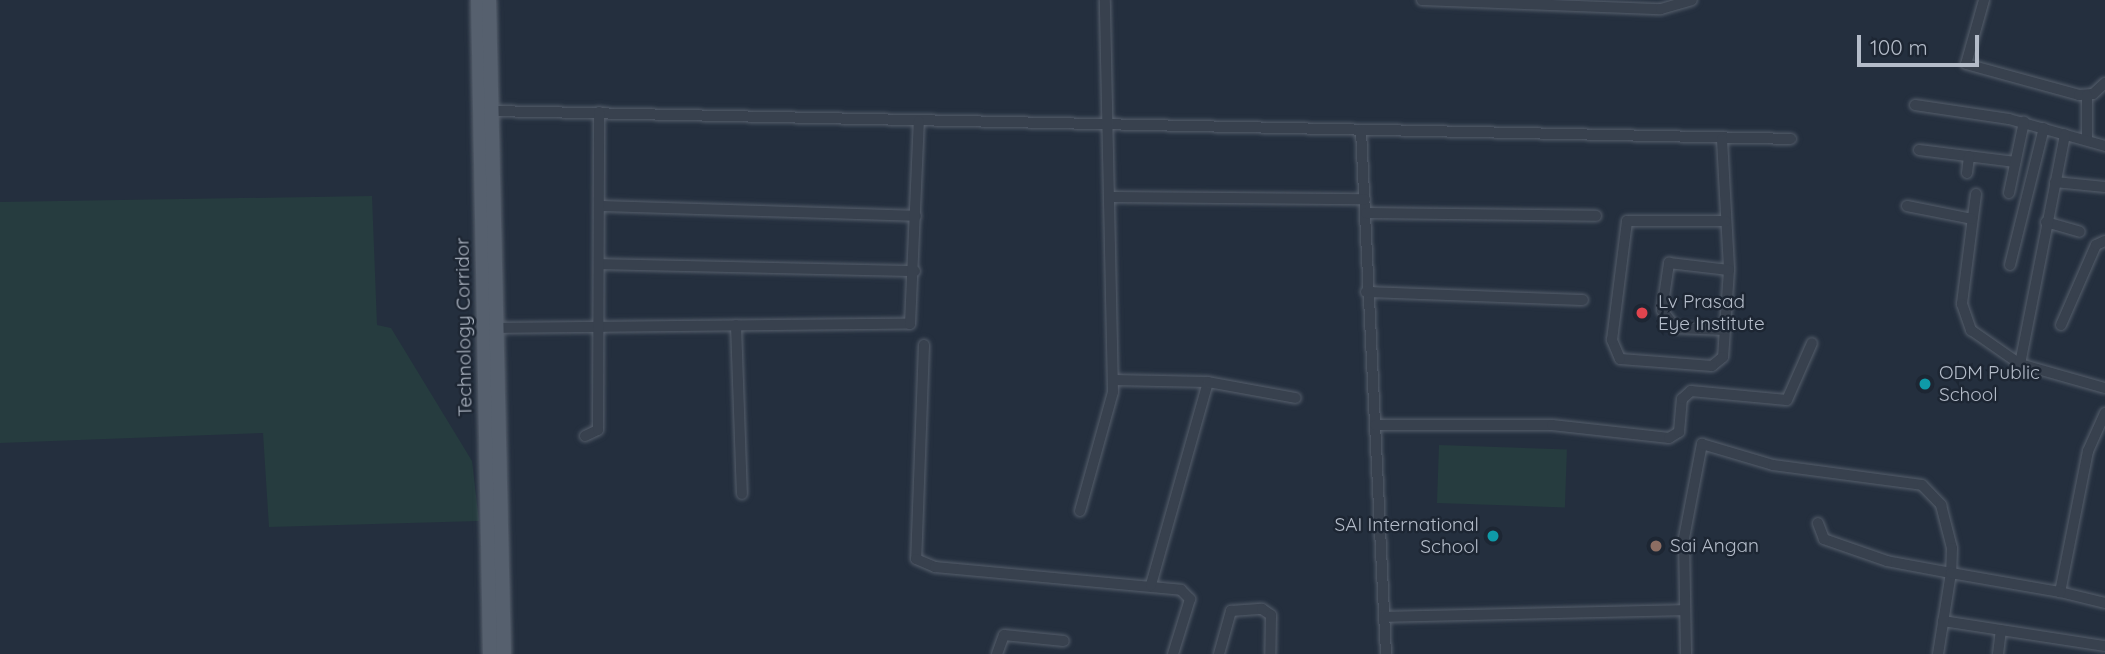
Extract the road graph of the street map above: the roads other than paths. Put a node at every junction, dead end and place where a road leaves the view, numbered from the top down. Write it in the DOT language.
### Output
graph roads {
  1 [pos="478,0"];
  2 [pos="489,0"];
  3 [pos="1105,0"];
  4 [pos="1422,0"];
  5 [pos="1692,0"];
  6 [pos="1983,0"];
  7 [pos="1574,2"];
  8 [pos="2105,83"];
  9 [pos="2087,95"];
  10 [pos="1915,105"];
  11 [pos="492,111"];
  12 [pos="599,113"];
  13 [pos="919,121"];
  14 [pos="2024,122"];
  15 [pos="1109,126"];
  16 [pos="2044,128"];
  17 [pos="1361,130"];
  18 [pos="2065,134"];
  19 [pos="1722,139"];
  20 [pos="1791,139"];
  21 [pos="2087,140"];
  22 [pos="2105,146"];
  23 [pos="1919,150"];
  24 [pos="1969,156"];
  25 [pos="2015,162"];
  26 [pos="1967,173"];
  27 [pos="2055,182"];
  28 [pos="2105,187"];
  29 [pos="2009,193"];
  30 [pos="1976,194"];
  31 [pos="1111,197"];
  32 [pos="1365,199"];
  33 [pos="599,206"];
  34 [pos="1907,206"];
  35 [pos="1366,213"];
  36 [pos="916,216"];
  37 [pos="1596,216"];
  38 [pos="1972,219"];
  39 [pos="1726,221"];
  40 [pos="2046,222"];
  41 [pos="2080,232"];
  42 [pos="2105,241"];
  43 [pos="600,264"];
  44 [pos="2010,265"];
  45 [pos="1729,270"];
  46 [pos="915,271"];
  47 [pos="488,286"];
  48 [pos="1366,292"];
  49 [pos="1583,300"];
  50 [pos="736,326"];
  51 [pos="2061,326"];
  52 [pos="495,328"];
  53 [pos="598,328"];
  54 [pos="1725,330"];
  55 [pos="1812,344"];
  56 [pos="924,345"];
  57 [pos="2020,364"];
  58 [pos="1113,380"];
  59 [pos="1208,382"];
  60 [pos="2105,388"];
  61 [pos="1296,398"];
  62 [pos="2105,414"];
  63 [pos="1375,425"];
  64 [pos="585,436"];
  65 [pos="742,494"];
  66 [pos="1080,512"];
  67 [pos="1818,523"];
  68 [pos="1951,573"];
  69 [pos="1151,585"];
  70 [pos="2060,592"];
  71 [pos="2105,603"];
  72 [pos="1685,610"];
  73 [pos="1384,617"];
  74 [pos="1943,621"];
  75 [pos="2001,630"];
  76 [pos="1064,641"];
  77 [pos="2105,646"];
  78 [pos="490,654"];
  79 [pos="504,654"];
  80 [pos="997,654"];
  81 [pos="1173,654"];
  82 [pos="1219,654"];
  83 [pos="1270,654"];
  84 [pos="1386,654"];
  85 [pos="1686,654"];
  86 [pos="1938,654"];
  87 [pos="1998,654"];
  1 -- 47 [label="main road, Technology Corridor"];
  2 -- 11 [label="main road"];
  3 -- 15 [label="street"];
  4 -- 7 [label="street"];
  5 -- 7 [label="street"];
  6 -- 9 [label="street"];
  8 -- 9 [label="street"];
  9 -- 21 [label="street"];
  10 -- 14 [label="street"];
  11 -- 12 [label="street"];
  11 -- 47 [label="main road"];
  12 -- 13 [label="street"];
  12 -- 33 [label="street"];
  13 -- 15 [label="street"];
  13 -- 36 [label="street"];
  14 -- 16 [label="street"];
  14 -- 25 [label="street"];
  15 -- 17 [label="street"];
  15 -- 31 [label="street"];
  16 -- 18 [label="street"];
  16 -- 44 [label="street"];
  17 -- 19 [label="street"];
  17 -- 32 [label="street"];
  18 -- 21 [label="street"];
  18 -- 27 [label="street"];
  19 -- 20 [label="street"];
  19 -- 39 [label="street"];
  21 -- 22 [label="street"];
  23 -- 24 [label="street"];
  24 -- 25 [label="street"];
  24 -- 26 [label="street"];
  25 -- 29 [label="street"];
  27 -- 28 [label="street"];
  27 -- 40 [label="street"];
  30 -- 38 [label="street"];
  31 -- 32 [label="street"];
  31 -- 58 [label="street"];
  32 -- 35 [label="street"];
  33 -- 36 [label="street"];
  33 -- 43 [label="street"];
  34 -- 38 [label="street"];
  35 -- 37 [label="street"];
  35 -- 48 [label="street"];
  36 -- 46 [label="street"];
  38 -- 57 [label="street"];
  39 -- 45 [label="street"];
  39 -- 54 [label="street"];
  40 -- 41 [label="street"];
  40 -- 57 [label="street"];
  42 -- 51 [label="street"];
  43 -- 46 [label="street"];
  43 -- 53 [label="street"];
  45 -- 54 [label="street"];
  45 -- 54 [label="street"];
  46 -- 50 [label="street"];
  47 -- 52 [label="main road"];
  47 -- 78 [label="main road, Technology Corridor"];
  48 -- 49 [label="street"];
  48 -- 63 [label="street"];
  50 -- 53 [label="street"];
  50 -- 65 [label="street"];
  52 -- 53 [label="street"];
  52 -- 79 [label="main road"];
  53 -- 64 [label="street"];
  55 -- 63 [label="street"];
  56 -- 69 [label="street"];
  57 -- 60 [label="street"];
  58 -- 59 [label="street"];
  58 -- 66 [label="street"];
  59 -- 61 [label="street"];
  59 -- 69 [label="street"];
  62 -- 70 [label="street"];
  63 -- 73 [label="street"];
  67 -- 68 [label="street"];
  68 -- 70 [label="street"];
  68 -- 72 [label="street"];
  68 -- 74 [label="street"];
  69 -- 81 [label="street"];
  70 -- 71 [label="street"];
  72 -- 73 [label="street"];
  72 -- 85 [label="street"];
  73 -- 84 [label="street"];
  74 -- 75 [label="street"];
  74 -- 86 [label="street"];
  75 -- 77 [label="street"];
  75 -- 87 [label="street"];
  76 -- 80 [label="street"];
  82 -- 83 [label="street"];
}
